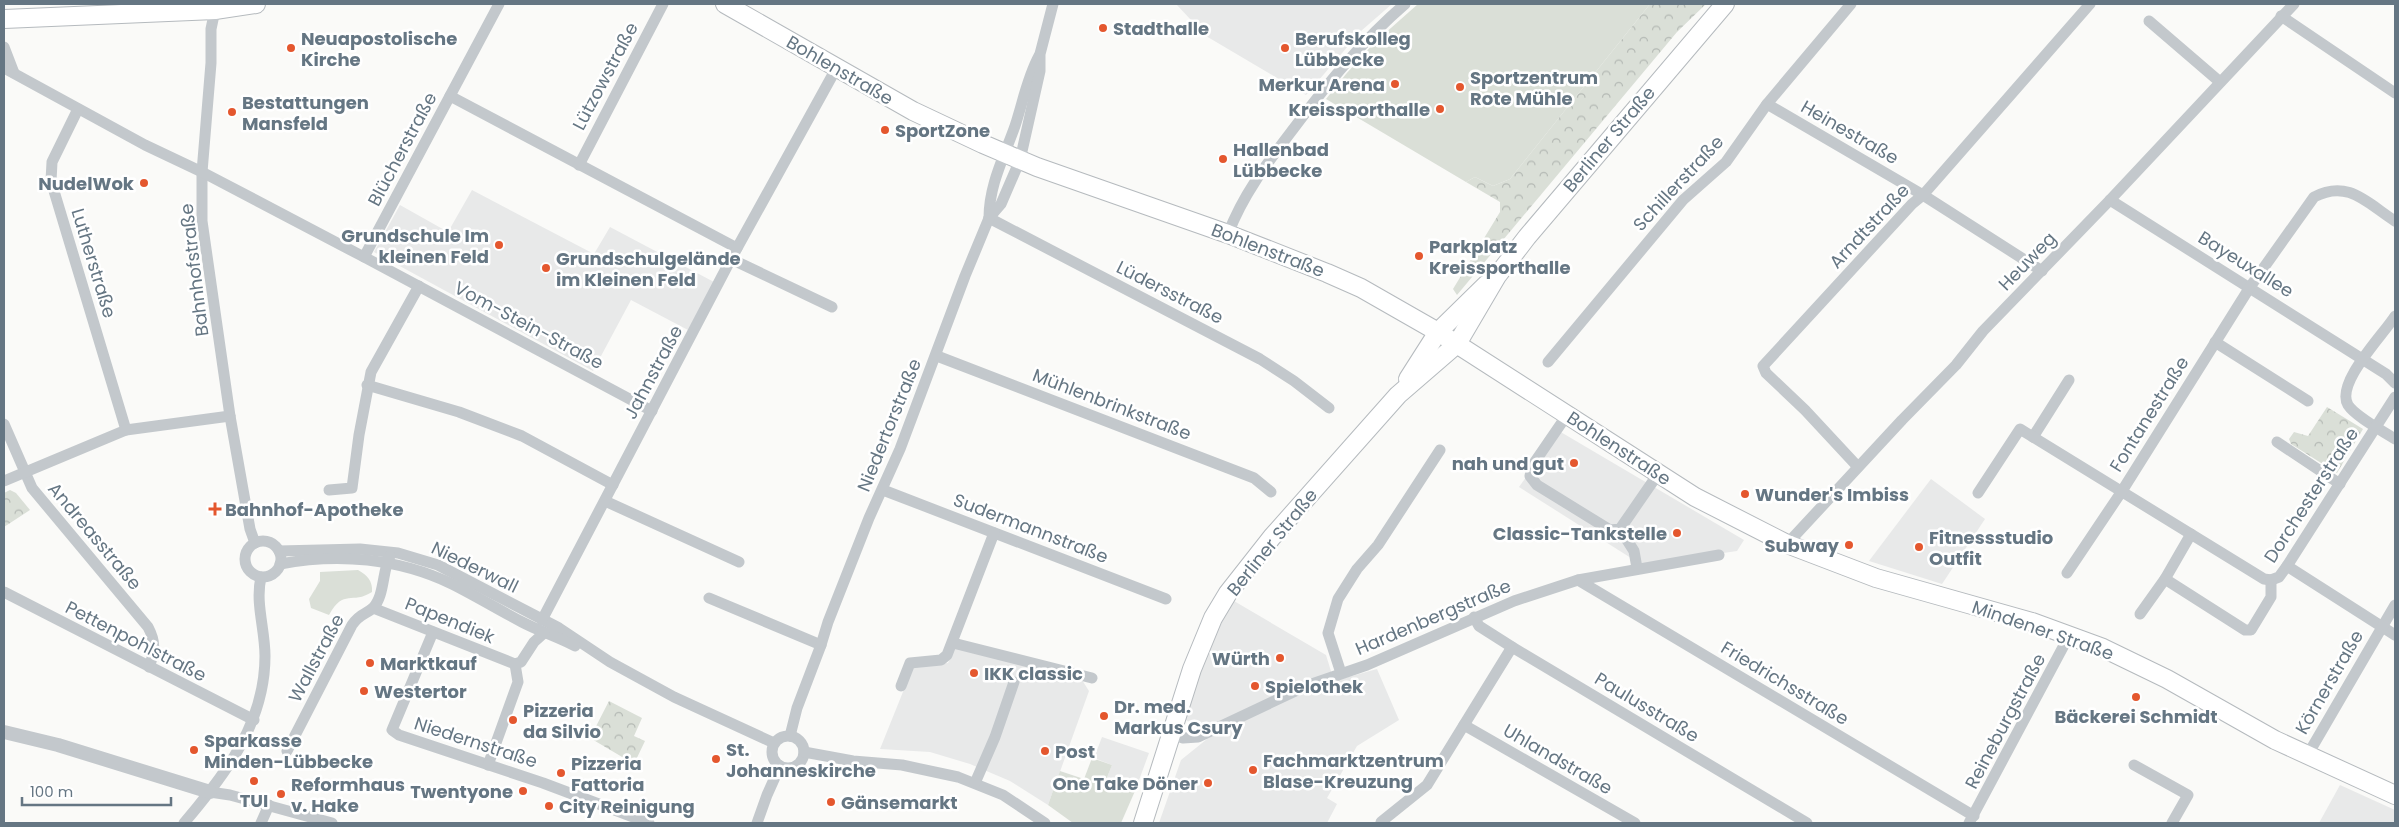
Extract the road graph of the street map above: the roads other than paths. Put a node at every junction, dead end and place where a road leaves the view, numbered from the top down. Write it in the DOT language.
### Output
graph roads {
  1 [pos="256,4"];
  2 [pos="499,4"];
  3 [pos="663,4"];
  4 [pos="725,4"];
  5 [pos="1053,4"];
  6 [pos="1405,4"];
  7 [pos="1725,4"];
  8 [pos="1851,4"];
  9 [pos="2090,4"];
  10 [pos="2294,4"];
  11 [pos="215,7"];
  12 [pos="2282,16"];
  13 [pos="4,19"];
  14 [pos="2150,21"];
  15 [pos="4,47"];
  16 [pos="1040,54"];
  17 [pos="837,67"];
  18 [pos="9,70"];
  19 [pos="2220,82"];
  20 [pos="2395,94"];
  21 [pos="450,96"];
  22 [pos="1767,104"];
  23 [pos="78,109"];
  24 [pos="1004,153"];
  25 [pos="1020,160"];
  26 [pos="579,165"];
  27 [pos="202,172"];
  28 [pos="1923,195"];
  29 [pos="2110,200"];
  30 [pos="989,218"];
  31 [pos="2395,221"];
  32 [pos="1228,234"];
  33 [pos="734,254"];
  34 [pos="364,257"];
  35 [pos="2042,270"];
  36 [pos="1497,276"];
  37 [pos="419,286"];
  38 [pos="2250,287"];
  39 [pos="832,306"];
  40 [pos="2394,319"];
  41 [pos="1438,332"];
  42 [pos="2215,342"];
  43 [pos="1457,344"];
  44 [pos="937,356"];
  45 [pos="2362,359"];
  46 [pos="1548,362"];
  47 [pos="2069,380"];
  48 [pos="2395,383"];
  49 [pos="368,385"];
  50 [pos="1398,395"];
  51 [pos="2395,397"];
  52 [pos="2308,401"];
  53 [pos="1328,408"];
  54 [pos="652,411"];
  55 [pos="1567,415"];
  56 [pos="230,416"];
  57 [pos="4,424"];
  58 [pos="2377,426"];
  59 [pos="126,430"];
  60 [pos="2032,437"];
  61 [pos="2395,439"];
  62 [pos="2277,442"];
  63 [pos="1440,450"];
  64 [pos="1858,467"];
  65 [pos="25,472"];
  66 [pos="1658,474"];
  67 [pos="4,481"];
  68 [pos="2340,484"];
  69 [pos="613,485"];
  70 [pos="329,490"];
  71 [pos="883,490"];
  72 [pos="2122,490"];
  73 [pos="1271,492"];
  74 [pos="1978,493"];
  75 [pos="605,501"];
  76 [pos="1620,529"];
  77 [pos="994,533"];
  78 [pos="2191,534"];
  79 [pos="255,543"];
  80 [pos="1787,544"];
  81 [pos="279,551"];
  82 [pos="1719,554"];
  83 [pos="389,557"];
  84 [pos="739,562"];
  85 [pos="280,564"];
  86 [pos="2287,566"];
  87 [pos="1637,568"];
  88 [pos="2067,573"];
  89 [pos="261,577"];
  90 [pos="2165,578"];
  91 [pos="1578,580"];
  92 [pos="2271,580"];
  93 [pos="4,592"];
  94 [pos="709,598"];
  95 [pos="1166,599"];
  96 [pos="2395,605"];
  97 [pos="373,608"];
  98 [pos="2140,614"];
  99 [pos="1474,617"];
  100 [pos="542,620"];
  101 [pos="2382,626"];
  102 [pos="433,632"];
  103 [pos="544,633"];
  104 [pos="2070,634"];
  105 [pos="2395,635"];
  106 [pos="954,643"];
  107 [pos="821,645"];
  108 [pos="1512,647"];
  109 [pos="610,662"];
  110 [pos="516,664"];
  111 [pos="149,667"];
  112 [pos="1341,673"];
  113 [pos="1092,678"];
  114 [pos="1014,682"];
  115 [pos="901,686"];
  116 [pos="254,720"];
  117 [pos="1464,725"];
  118 [pos="4,732"];
  119 [pos="1171,734"];
  120 [pos="790,736"];
  121 [pos="774,743"];
  122 [pos="286,751"];
  123 [pos="804,752"];
  124 [pos="2307,756"];
  125 [pos="488,764"];
  126 [pos="2134,765"];
  127 [pos="780,766"];
  128 [pos="976,783"];
  129 [pos="210,792"];
  130 [pos="2395,795"];
  131 [pos="269,805"];
  132 [pos="1972,819"];
  133 [pos="1381,822"];
  134 [pos="184,823"];
  135 [pos="261,823"];
  136 [pos="332,823"];
  137 [pos="649,823"];
  138 [pos="757,823"];
  139 [pos="1045,823"];
  140 [pos="1143,823"];
  141 [pos="1635,823"];
  142 [pos="1807,823"];
  143 [pos="2172,823"];
  1 -- 11 [label="main road"];
  2 -- 21 [label="street, Blücherstraße"];
  3 -- 26 [label="street, Lützowstraße"];
  4 -- 17 [label="main road, Bohlenstraße"];
  5 -- 16 [label="street"];
  6 -- 32 [label="street"];
  7 -- 36 [label="main road, Berliner Straße"];
  8 -- 22 [label="street, Schillerstraße"];
  9 -- 28 [label="street, Arndtstraße"];
  10 -- 12 [label="street, Heuweg"];
  11 -- 13 [label="main road"];
  11 -- 27 [label="street, Bahnhofstraße"];
  12 -- 19 [label="street, Heuweg"];
  12 -- 20 [label="street"];
  14 -- 19 [label="street"];
  15 -- 18 [label="street"];
  16 -- 24 [label="street, Niedertorstraße"];
  16 -- 25 [label="street, Niedertorstraße"];
  17 -- 24 [label="main road, Bohlenstraße"];
  17 -- 33 [label="street, Jahnstraße"];
  18 -- 23 [label="street"];
  19 -- 29 [label="street, Heuweg"];
  21 -- 26 [label="street"];
  21 -- 34 [label="street, Blücherstraße"];
  22 -- 28 [label="street, Heinestraße"];
  22 -- 46 [label="street, Schillerstraße"];
  23 -- 27 [label="street"];
  23 -- 59 [label="street, Lutherstraße"];
  24 -- 25 [label="main road, Bohlenstraße"];
  24 -- 30 [label="street, Niedertorstraße"];
  25 -- 30 [label="street, Niedertorstraße"];
  25 -- 32 [label="main road, Bohlenstraße"];
  26 -- 33 [label="street"];
  27 -- 34 [label="street, Vom-Stein-Straße"];
  27 -- 56 [label="street, Bahnhofstraße"];
  28 -- 35 [label="street, Heinestraße"];
  28 -- 64 [label="street, Arndtstraße"];
  29 -- 35 [label="street, Heuweg"];
  29 -- 38 [label="street, Bayeuxallee"];
  30 -- 44 [label="street, Niedertorstraße"];
  30 -- 53 [label="street, Lüdersstraße"];
  31 -- 38 [label="street, Fontanestraße"];
  32 -- 41 [label="main road, Bohlenstraße"];
  33 -- 39 [label="street"];
  33 -- 54 [label="street, Jahnstraße"];
  34 -- 37 [label="street, Vom-Stein-Straße"];
  35 -- 64 [label="street, Heuweg"];
  36 -- 41 [label="main road, Berliner Straße"];
  36 -- 43 [label="main road, Berliner Straße"];
  37 -- 49 [label="street"];
  37 -- 54 [label="street, Vom-Stein-Straße"];
  38 -- 42 [label="street, Fontanestraße"];
  38 -- 45 [label="street, Bayeuxallee"];
  40 -- 45 [label="street"];
  41 -- 43 [label="main road, Bohlenstraße"];
  41 -- 50 [label="main road, Berliner Straße"];
  42 -- 52 [label="street"];
  42 -- 72 [label="street, Fontanestraße"];
  43 -- 50 [label="main road, Berliner Straße"];
  43 -- 55 [label="main road, Bohlenstraße"];
  44 -- 71 [label="street, Niedertorstraße"];
  44 -- 73 [label="street, Mühlenbrinkstraße"];
  45 -- 48 [label="street, Bayeuxallee"];
  45 -- 58 [label="street"];
  47 -- 60 [label="street"];
  49 -- 69 [label="street"];
  49 -- 70 [label="street"];
  50 -- 119 [label="main road, Berliner Straße"];
  51 -- 58 [label="street, Dorchesterstraße"];
  54 -- 69 [label="street, Jahnstraße"];
  55 -- 66 [label="main road, Bohlenstraße"];
  55 -- 76 [label="street"];
  56 -- 59 [label="street"];
  56 -- 79 [label="street, Bahnhofstraße"];
  57 -- 65 [label="street, Andreasstraße"];
  58 -- 61 [label="street"];
  58 -- 68 [label="street, Dorchesterstraße"];
  59 -- 65 [label="street"];
  60 -- 72 [label="street"];
  60 -- 74 [label="street"];
  62 -- 68 [label="street"];
  63 -- 112 [label="street"];
  64 -- 80 [label="street, Heuweg"];
  65 -- 67 [label="street"];
  65 -- 111 [label="street, Andreasstraße"];
  66 -- 76 [label="street"];
  66 -- 80 [label="main road, Bohlenstraße"];
  68 -- 86 [label="street, Dorchesterstraße"];
  69 -- 75 [label="street, Jahnstraße"];
  71 -- 77 [label="street, Sudermannstraße"];
  71 -- 107 [label="street, Niedertorstraße"];
  72 -- 78 [label="street, Fontanestraße"];
  72 -- 88 [label="street"];
  75 -- 84 [label="street"];
  75 -- 100 [label="street, Jahnstraße"];
  76 -- 87 [label="street"];
  77 -- 95 [label="street, Sudermannstraße"];
  77 -- 106 [label="street"];
  78 -- 90 [label="street"];
  78 -- 92 [label="street, Fontanestraße"];
  79 -- 81 [label="street"];
  79 -- 89 [label="street"];
  80 -- 104 [label="main road, Mindener Straße"];
  81 -- 83 [label="street, Niederwall"];
  81 -- 85 [label="street"];
  82 -- 87 [label="street, Hardenbergstraße"];
  83 -- 85 [label="street, Niederwall"];
  83 -- 97 [label="street"];
  83 -- 100 [label="street, Niederwall"];
  83 -- 103 [label="street, Niederwall"];
  85 -- 89 [label="street"];
  86 -- 92 [label="street, Dorchesterstraße"];
  86 -- 101 [label="street"];
  87 -- 91 [label="street, Hardenbergstraße"];
  89 -- 116 [label="street"];
  90 -- 92 [label="street"];
  90 -- 98 [label="street"];
  91 -- 99 [label="street, Hardenbergstraße"];
  91 -- 132 [label="street, Friedrichsstraße"];
  93 -- 111 [label="street, Pettenpohlstraße"];
  94 -- 107 [label="street"];
  96 -- 101 [label="street, Körnerstraße"];
  97 -- 102 [label="street, Papendiek"];
  97 -- 122 [label="street, Wallstraße"];
  99 -- 108 [label="street, Paulusstraße"];
  99 -- 112 [label="street, Hardenbergstraße"];
  100 -- 109 [label="street, Niederwall"];
  101 -- 105 [label="street"];
  101 -- 124 [label="street, Körnerstraße"];
  102 -- 110 [label="street, Papendiek"];
  102 -- 125 [label="street, Niedernstraße"];
  103 -- 109 [label="street, Niederwall"];
  103 -- 110 [label="street"];
  104 -- 124 [label="main road, Mindener Straße"];
  104 -- 132 [label="street, Reineburgstraße"];
  106 -- 113 [label="street"];
  106 -- 115 [label="street"];
  107 -- 120 [label="street, Niedertorstraße"];
  108 -- 117 [label="street"];
  108 -- 142 [label="street, Paulusstraße"];
  109 -- 121 [label="street, Niederwall"];
  110 -- 125 [label="street"];
  111 -- 116 [label="street, Pettenpohlstraße"];
  112 -- 119 [label="street, Hardenbergstraße"];
  114 -- 128 [label="street"];
  116 -- 129 [label="street"];
  117 -- 133 [label="street"];
  117 -- 141 [label="street, Uhlandstraße"];
  118 -- 129 [label="street"];
  119 -- 140 [label="main road, Berliner Straße"];
  120 -- 121 [label="street"];
  120 -- 123 [label="street"];
  121 -- 127 [label="street"];
  123 -- 127 [label="street"];
  123 -- 128 [label="street"];
  124 -- 130 [label="main road, Mindener Straße"];
  125 -- 137 [label="street, Niedernstraße"];
  126 -- 143 [label="street"];
  127 -- 138 [label="street"];
  128 -- 139 [label="street"];
  129 -- 131 [label="street"];
  129 -- 134 [label="street"];
  131 -- 135 [label="street"];
  131 -- 136 [label="street"];
}
